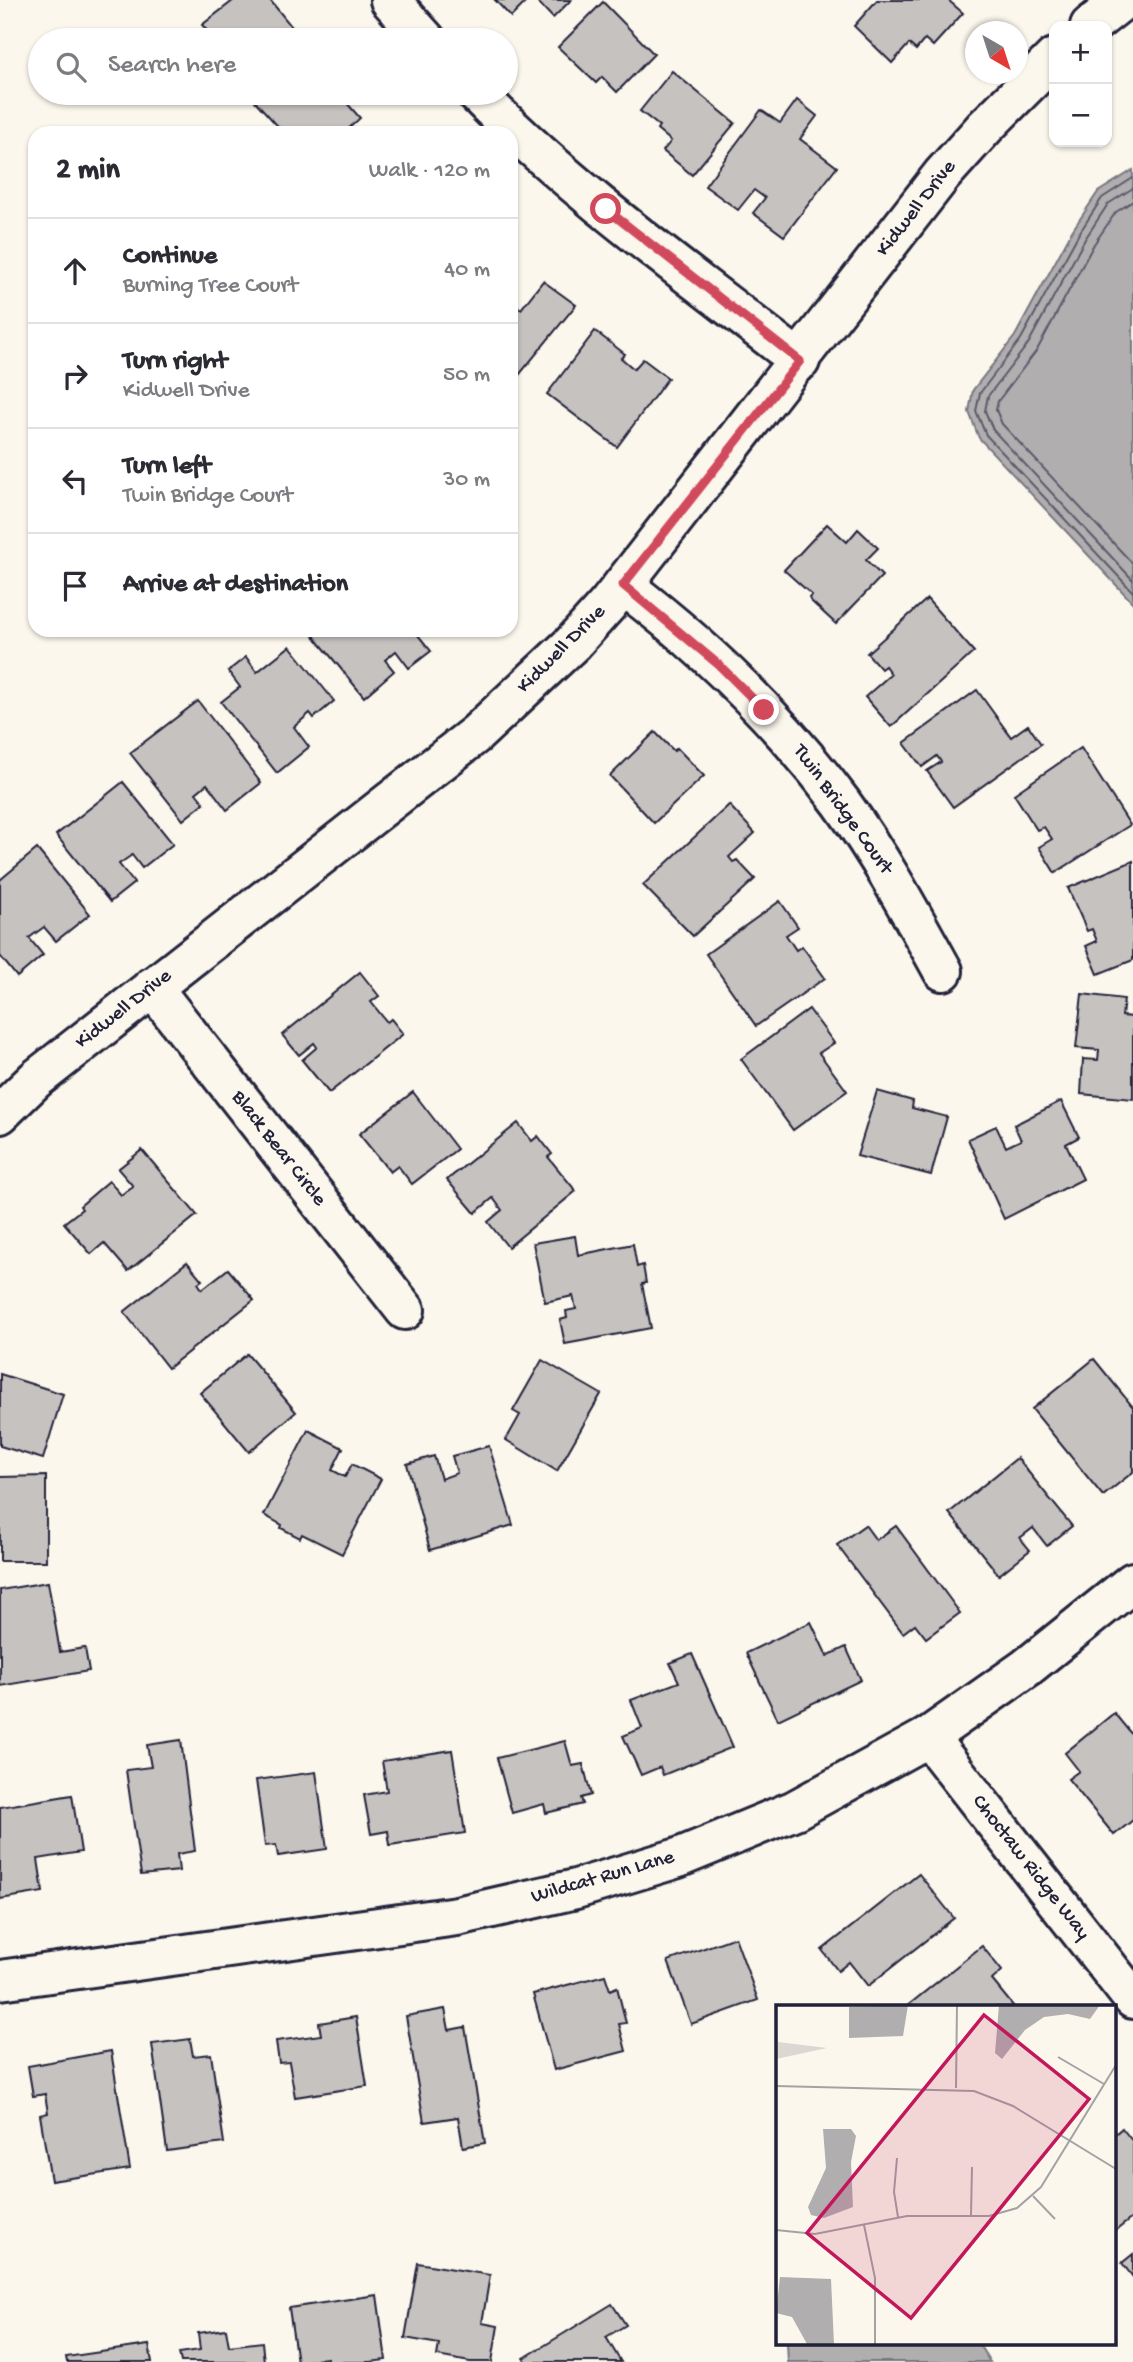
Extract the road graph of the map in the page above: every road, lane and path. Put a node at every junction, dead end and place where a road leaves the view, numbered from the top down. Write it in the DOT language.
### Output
graph roads {
  1 [pos="390,0"];
  2 [pos="1123,0"];
  3 [pos="1096,21"];
  4 [pos="415,28"];
  5 [pos="1049,63"];
  6 [pos="489,105"];
  7 [pos="510,126"];
  8 [pos="518,133"];
  9 [pos="800,361"];
  10 [pos="623,585"];
  11 [pos="943,971"];
  12 [pos="152,988"];
  13 [pos="0,1114"];
  14 [pos="405,1310"];
  15 [pos="1133,1582"];
  16 [pos="928,1737"];
  17 [pos="0,1980"];
  18 [pos="1133,1999"];
  1 -- 4 [label="street"];
  2 -- 3 [label="street"];
  5 -- 9 [label="street, Kidwell Drive"];
  6 -- 7 [label="street"];
  8 -- 9 [label="street"];
  9 -- 10 [label="street, Kidwell Drive"];
  10 -- 11 [label="street, Twin Bridge Court"];
  10 -- 12 [label="street, Kidwell Drive"];
  12 -- 13 [label="street, Kidwell Drive"];
  12 -- 14 [label="street, Black Bear Circle"];
  15 -- 16 [label="street, Wildcat Run Lane"];
  16 -- 17 [label="street, Wildcat Run Lane"];
  16 -- 18 [label="street, Choctaw Ridge Way"];
}
